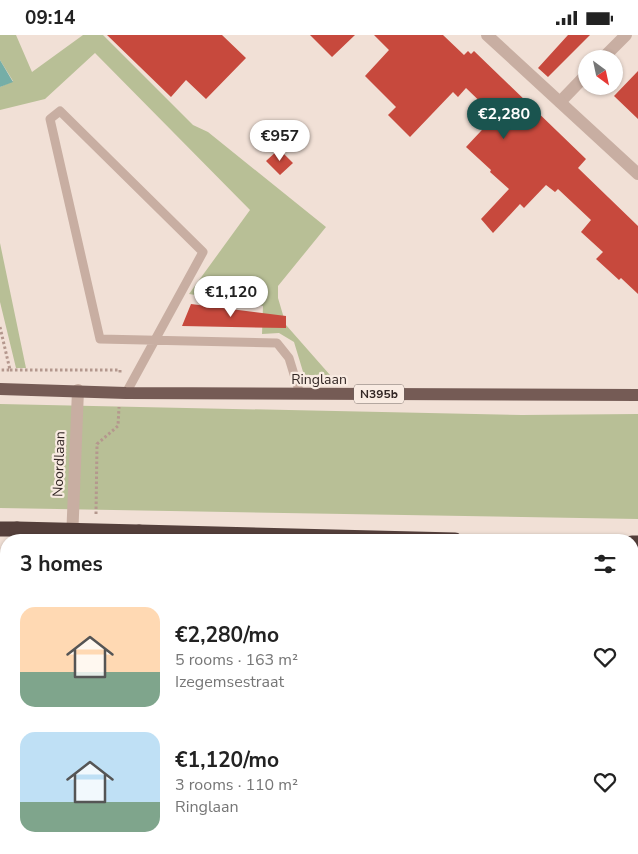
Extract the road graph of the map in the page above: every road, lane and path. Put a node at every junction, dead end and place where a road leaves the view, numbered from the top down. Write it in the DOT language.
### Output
graph roads {
  1 [pos="487,35"];
  2 [pos="626,35"];
  3 [pos="611,50"];
  4 [pos="578,83"];
  5 [pos="560,102"];
  6 [pos="638,174"];
  7 [pos="0,327"];
  8 [pos="154,340"];
  9 [pos="0,370"];
  10 [pos="10,370"];
  11 [pos="0,389"];
  12 [pos="78,390"];
  13 [pos="123,393"];
  14 [pos="300,394"];
  15 [pos="638,395"];
  16 [pos="96,521"];
  17 [pos="0,529"];
  18 [pos="72,534"];
  19 [pos="218,534"];
  1 -- 5 [label="street"];
  2 -- 3 [label="street"];
  4 -- 5 [label="street"];
  5 -- 6 [label="street"];
  7 -- 10 [label="path"];
  8 -- 8 [label="lane"];
  8 -- 13 [label="lane"];
  8 -- 14 [label="lane"];
  9 -- 10 [label="path"];
  10 -- 13 [label="path"];
  11 -- 12 [label="main road, Ringlaan / N395b"];
  12 -- 13 [label="main road, Ringlaan / N395b"];
  12 -- 18 [label="street, Noordlaan"];
  13 -- 14 [label="main road, Ringlaan / N395b"];
  13 -- 16 [label="path"];
  14 -- 15 [label="main road, Ringlaan / N395b"];
  17 -- 19 [label="highway, bridge"];
}
